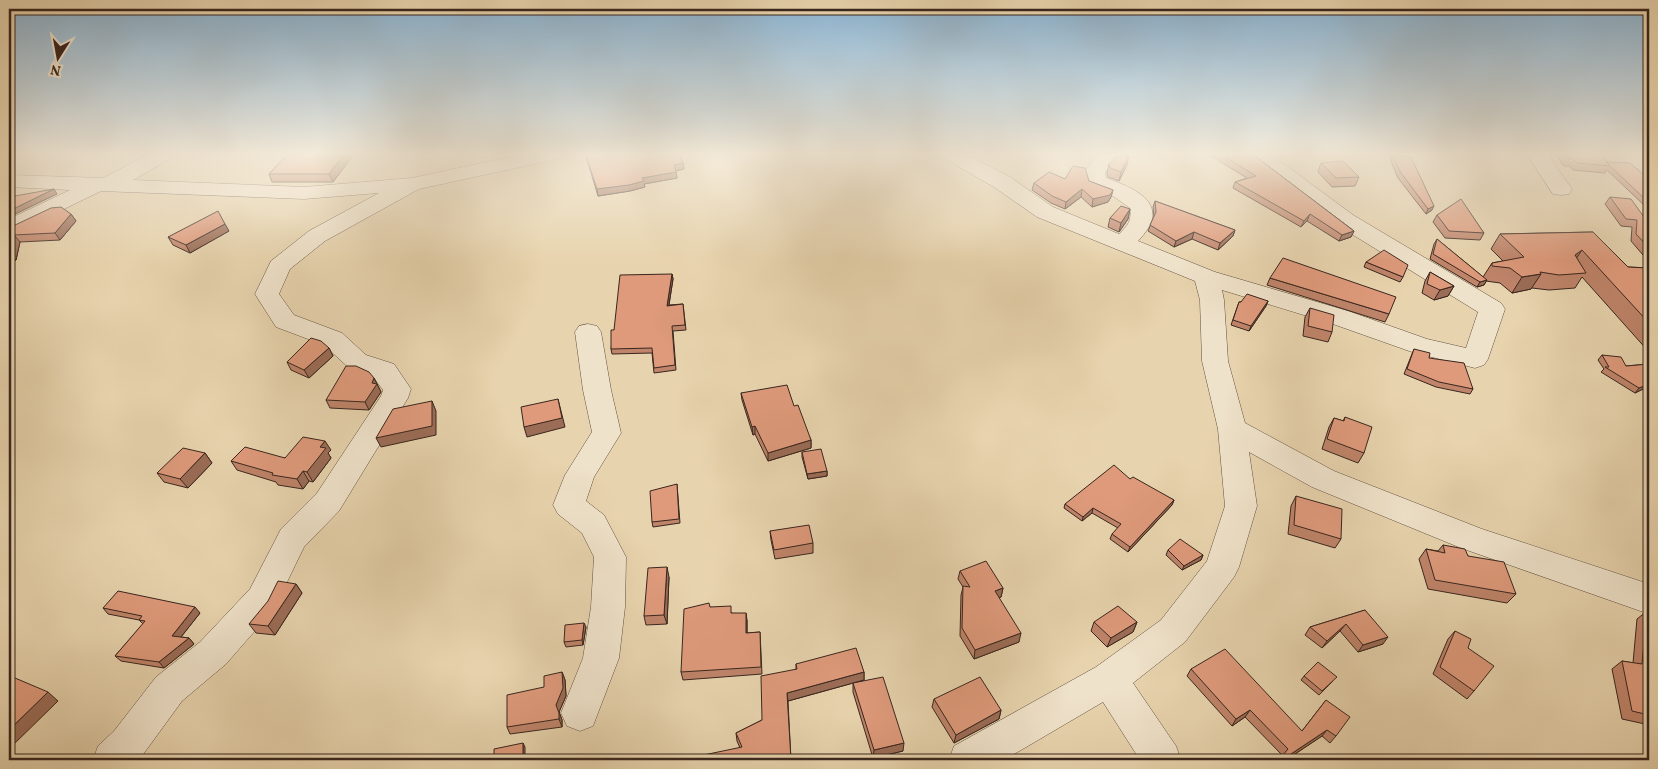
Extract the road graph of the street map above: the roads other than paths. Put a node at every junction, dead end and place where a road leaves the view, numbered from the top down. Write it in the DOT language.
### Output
graph roads {
  1 [pos="93,189"];
  2 [pos="200,189"];
  3 [pos="353,189"];
  4 [pos="403,189"];
  5 [pos="1012,189"];
  6 [pos="1114,189"];
  7 [pos="1303,189"];
  8 [pos="9,227"];
  9 [pos="1124,243"];
  10 [pos="1206,277"];
  11 [pos="588,332"];
  12 [pos="1232,429"];
  13 [pos="1649,599"];
  14 [pos="1109,679"];
  15 [pos="580,713"];
  16 [pos="112,760"];
  17 [pos="968,760"];
  18 [pos="1162,760"];
  1 -- 8 [label="street"];
  2 -- 3 [label="street"];
  4 -- 16 [label="street"];
  5 -- 9 [label="street"];
  6 -- 9 [label="street"];
  7 -- 10 [label="street"];
  9 -- 10 [label="street"];
  10 -- 12 [label="street"];
  11 -- 15 [label="street"];
  12 -- 13 [label="street"];
  12 -- 14 [label="street"];
  14 -- 17 [label="street"];
  14 -- 18 [label="street"];
}
